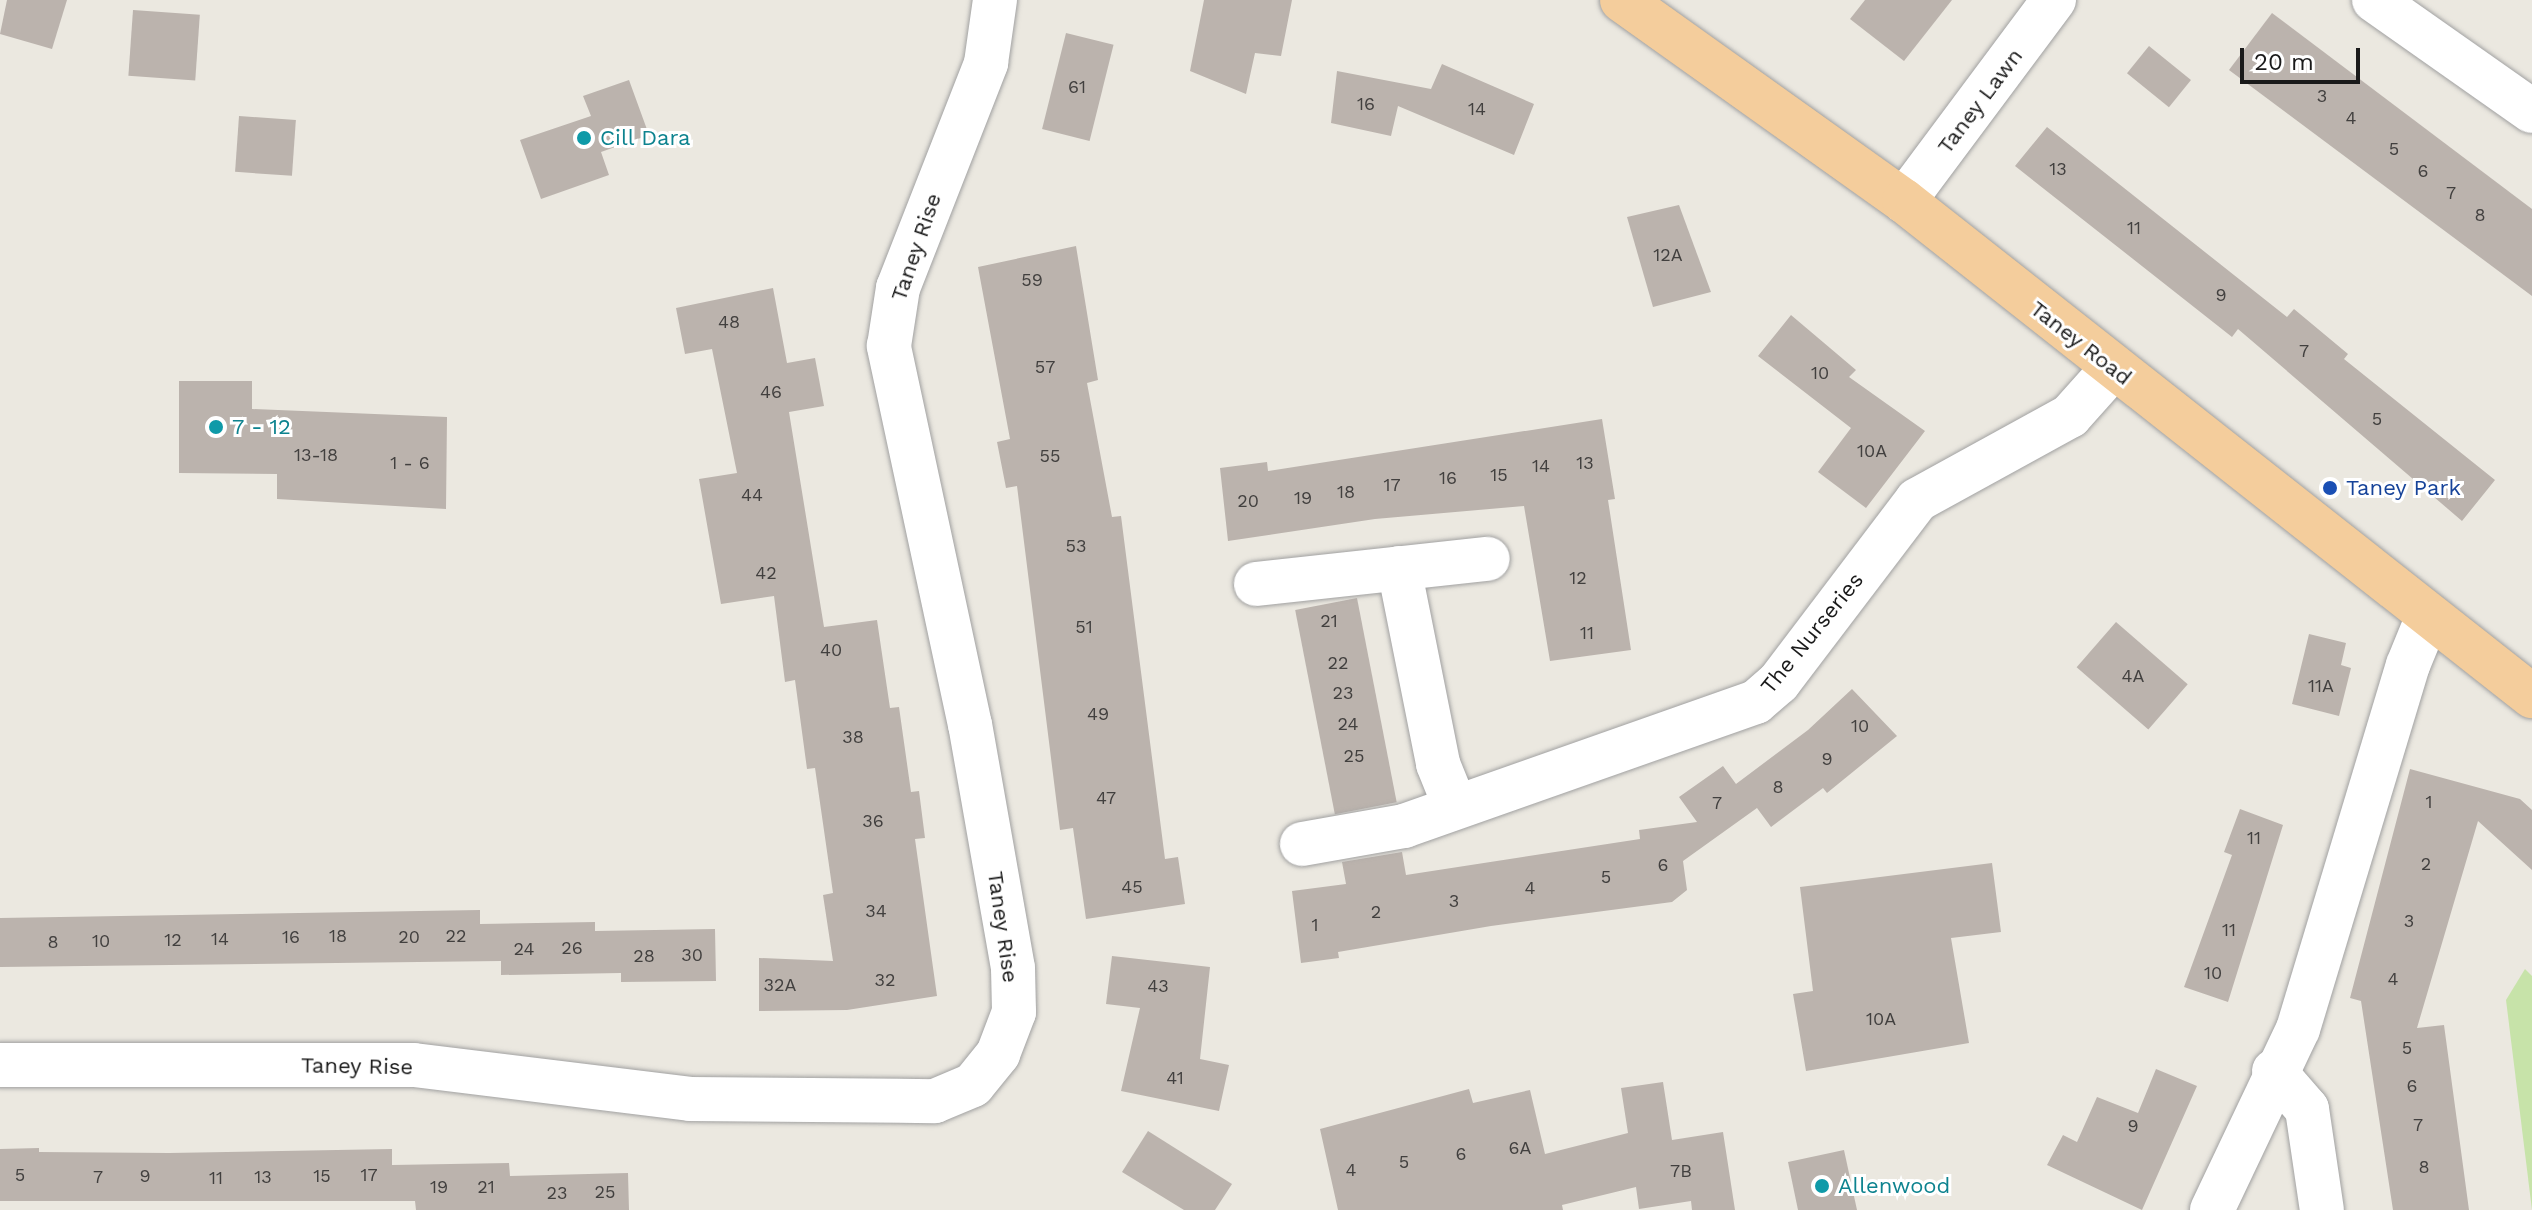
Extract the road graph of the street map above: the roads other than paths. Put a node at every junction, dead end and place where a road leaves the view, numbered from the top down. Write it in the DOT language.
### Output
graph roads {
  1 [pos="995,0"];
  2 [pos="1622,0"];
  3 [pos="2054,0"];
  4 [pos="2374,0"];
  5 [pos="2532,111"];
  6 [pos="1904,201"];
  7 [pos="2112,369"];
  8 [pos="1488,559"];
  9 [pos="1399,568"];
  10 [pos="1256,584"];
  11 [pos="2428,616"];
  12 [pos="2528,685"];
  13 [pos="1455,806"];
  14 [pos="1302,844"];
  15 [pos="0,1065"];
  16 [pos="2274,1071"];
  17 [pos="2212,1210"];
  18 [pos="2322,1210"];
  1 -- 15 [label="street, Taney Rise"];
  2 -- 6 [label="main road, Taney Road"];
  3 -- 6 [label="street, Taney Lawn"];
  4 -- 5 [label="street"];
  6 -- 7 [label="main road, Taney Road"];
  7 -- 11 [label="main road, Taney Road"];
  7 -- 13 [label="street, The Nurseries"];
  8 -- 9 [label="street"];
  9 -- 10 [label="street"];
  9 -- 13 [label="street"];
  11 -- 12 [label="main road, Taney Road"];
  11 -- 16 [label="street"];
  13 -- 14 [label="street, The Nurseries"];
  16 -- 17 [label="street"];
  16 -- 18 [label="street"];
}
